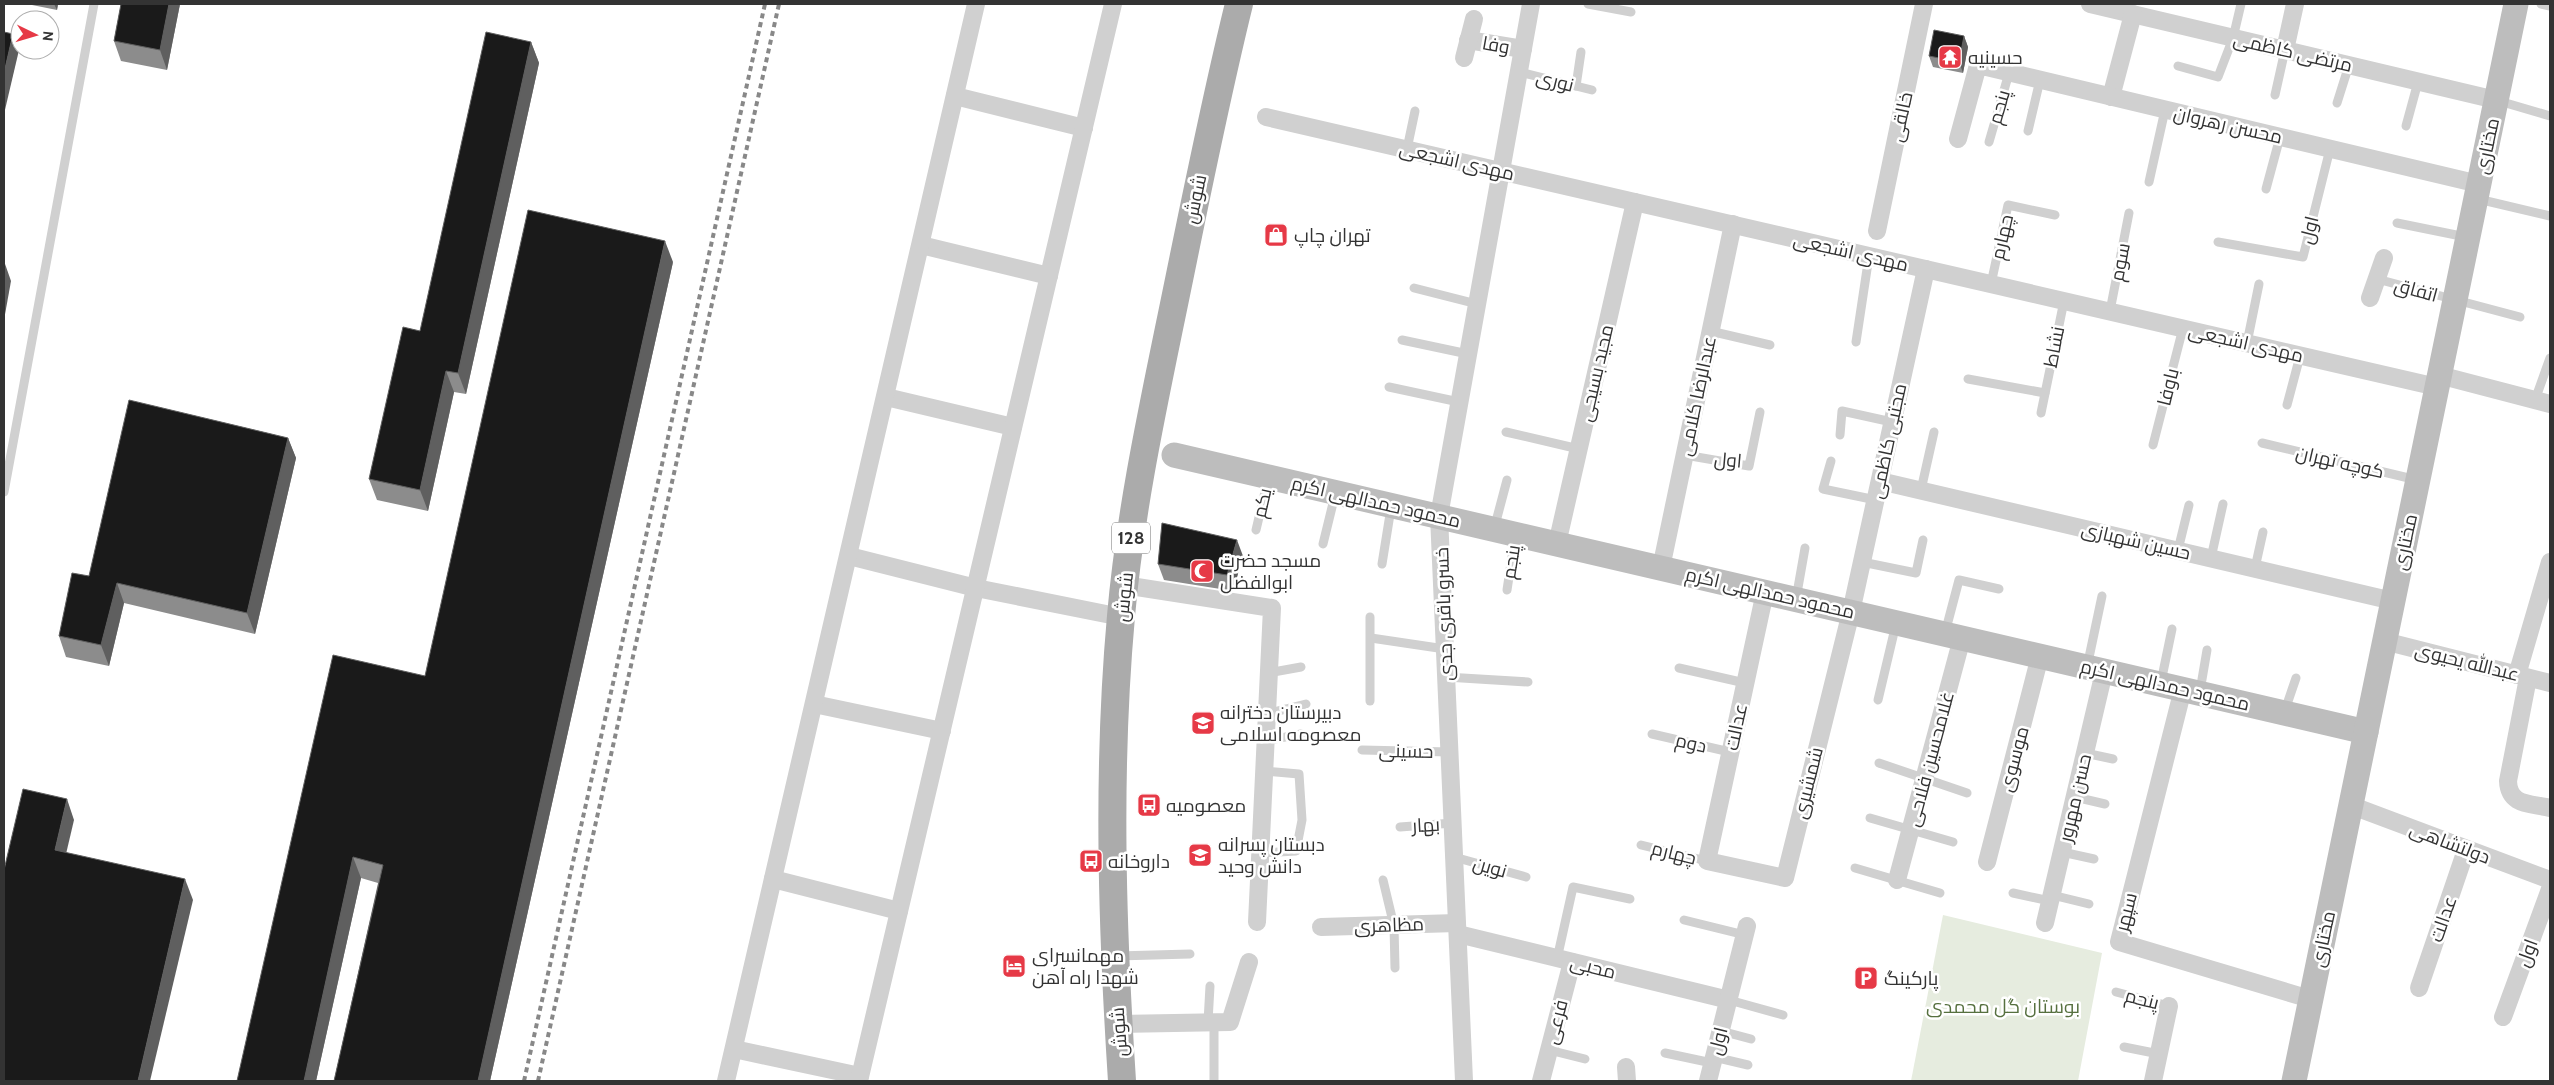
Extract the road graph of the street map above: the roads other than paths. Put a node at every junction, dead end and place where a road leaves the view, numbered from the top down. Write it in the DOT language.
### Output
graph roads {
  1 [pos="94,4"];
  2 [pos="976,4"];
  3 [pos="1113,4"];
  4 [pos="1239,4"];
  5 [pos="1531,4"];
  6 [pos="1588,4"];
  7 [pos="1924,4"];
  8 [pos="2090,4"];
  9 [pos="2241,4"];
  10 [pos="2295,4"];
  11 [pos="2516,4"];
  12 [pos="2541,4"];
  13 [pos="2550,6"];
  14 [pos="2134,9"];
  15 [pos="1631,12"];
  16 [pos="1474,19"];
  17 [pos="2233,38"];
  18 [pos="1468,40"];
  19 [pos="1523,49"];
  20 [pos="2285,50"];
  21 [pos="1581,52"];
  22 [pos="1464,58"];
  23 [pos="2349,65"];
  24 [pos="2178,66"];
  25 [pos="1519,72"];
  26 [pos="2009,73"];
  27 [pos="2040,80"];
  28 [pos="2418,82"];
  29 [pos="1576,86"];
  30 [pos="1592,90"];
  31 [pos="2275,95"];
  32 [pos="955,96"];
  33 [pos="2110,97"];
  34 [pos="2496,100"];
  35 [pos="2338,103"];
  36 [pos="2165,110"];
  37 [pos="1415,112"];
  38 [pos="2550,116"];
  39 [pos="1266,117"];
  40 [pos="2406,126"];
  41 [pos="1084,128"];
  42 [pos="2028,131"];
  43 [pos="2280,137"];
  44 [pos="1958,138"];
  45 [pos="1989,142"];
  46 [pos="2330,149"];
  47 [pos="1407,150"];
  48 [pos="1501,171"];
  49 [pos="2150,182"];
  50 [pos="2266,189"];
  51 [pos="2477,191"];
  52 [pos="1635,202"];
  53 [pos="2129,213"];
  54 [pos="2055,215"];
  55 [pos="2550,216"];
  56 [pos="2397,223"];
  57 [pos="1733,224"];
  58 [pos="1877,231"];
  59 [pos="2468,237"];
  60 [pos="2218,242"];
  61 [pos="921,245"];
  62 [pos="1869,256"];
  63 [pos="2384,258"];
  64 [pos="1926,269"];
  65 [pos="1049,276"];
  66 [pos="2377,279"];
  67 [pos="1991,284"];
  68 [pos="2259,284"];
  69 [pos="1414,288"];
  70 [pos="2370,298"];
  71 [pos="2455,300"];
  72 [pos="2064,301"];
  73 [pos="1477,304"];
  74 [pos="2110,312"];
  75 [pos="2520,317"];
  76 [pos="2183,328"];
  77 [pos="1710,331"];
  78 [pos="1402,340"];
  79 [pos="1856,342"];
  80 [pos="2247,343"];
  81 [pos="1770,345"];
  82 [pos="1468,354"];
  83 [pos="2300,356"];
  84 [pos="2550,358"];
  85 [pos="1968,379"];
  86 [pos="2438,381"];
  87 [pos="1389,387"];
  88 [pos="2045,393"];
  89 [pos="886,397"];
  90 [pos="1460,402"];
  91 [pos="2543,402"];
  92 [pos="2287,406"];
  93 [pos="1760,412"];
  94 [pos="2041,413"];
  95 [pos="1892,422"];
  96 [pos="1014,427"];
  97 [pos="1506,432"];
  98 [pos="1934,432"];
  99 [pos="1840,435"];
  100 [pos="2262,443"];
  101 [pos="2153,445"];
  102 [pos="1578,449"];
  103 [pos="1174,455"];
  104 [pos="1685,455"];
  105 [pos="1831,461"];
  106 [pos="1268,477"];
  107 [pos="1507,480"];
  108 [pos="1880,480"];
  109 [pos="2417,480"];
  110 [pos="1921,490"];
  111 [pos="4,492"];
  112 [pos="1336,492"];
  113 [pos="1876,500"];
  114 [pos="2223,504"];
  115 [pos="1392,505"];
  116 [pos="2189,506"];
  117 [pos="1439,516"];
  118 [pos="1256,530"];
  119 [pos="1504,532"];
  120 [pos="2263,532"];
  121 [pos="1923,540"];
  122 [pos="1323,544"];
  123 [pos="1557,544"];
  124 [pos="1805,548"];
  125 [pos="2178,550"];
  126 [pos="849,556"];
  127 [pos="2211,558"];
  128 [pos="1862,562"];
  129 [pos="2550,562"];
  130 [pos="1382,564"];
  131 [pos="1661,568"];
  132 [pos="2255,568"];
  133 [pos="1124,584"];
  134 [pos="976,588"];
  135 [pos="1999,589"];
  136 [pos="1507,590"];
  137 [pos="1765,592"];
  138 [pos="2102,596"];
  139 [pos="1796,599"];
  140 [pos="2393,601"];
  141 [pos="1851,612"];
  142 [pos="1121,617"];
  143 [pos="1370,617"];
  144 [pos="1896,623"];
  145 [pos="2172,629"];
  146 [pos="1954,636"];
  147 [pos="1371,638"];
  148 [pos="2384,641"];
  149 [pos="1445,649"];
  150 [pos="2207,650"];
  151 [pos="2040,656"];
  152 [pos="1301,667"];
  153 [pos="1679,668"];
  154 [pos="2096,670"];
  155 [pos="1268,673"];
  156 [pos="2523,676"];
  157 [pos="1446,678"];
  158 [pos="2296,678"];
  159 [pos="1528,682"];
  160 [pos="2550,683"];
  161 [pos="1745,684"];
  162 [pos="2181,688"];
  163 [pos="1878,700"];
  164 [pos="1370,701"];
  165 [pos="814,704"];
  166 [pos="1306,704"];
  167 [pos="2284,713"];
  168 [pos="1266,714"];
  169 [pos="942,731"];
  170 [pos="2366,732"];
  171 [pos="1301,734"];
  172 [pos="1652,734"];
  173 [pos="1265,741"];
  174 [pos="1362,750"];
  175 [pos="1450,752"];
  176 [pos="1730,752"];
  177 [pos="2085,753"];
  178 [pos="2114,760"];
  179 [pos="1879,763"];
  180 [pos="1263,771"];
  181 [pos="1924,780"];
  182 [pos="1967,793"];
  183 [pos="2075,797"];
  184 [pos="2105,804"];
  185 [pos="2350,805"];
  186 [pos="2550,808"];
  187 [pos="1870,818"];
  188 [pos="1453,823"];
  189 [pos="1400,827"];
  190 [pos="1910,831"];
  191 [pos="1954,842"];
  192 [pos="1641,845"];
  193 [pos="2466,850"];
  194 [pos="2062,852"];
  195 [pos="1260,853"];
  196 [pos="1454,857"];
  197 [pos="2094,859"];
  198 [pos="1707,861"];
  199 [pos="1987,862"];
  200 [pos="1855,868"];
  201 [pos="1526,877"];
  202 [pos="773,879"];
  203 [pos="1383,880"];
  204 [pos="1897,880"];
  205 [pos="2550,880"];
  206 [pos="2550,889"];
  207 [pos="1940,893"];
  208 [pos="2013,893"];
  209 [pos="2051,898"];
  210 [pos="1630,899"];
  211 [pos="2089,904"];
  212 [pos="899,911"];
  213 [pos="1684,920"];
  214 [pos="1257,922"];
  215 [pos="2045,923"];
  216 [pos="1394,926"];
  217 [pos="1321,927"];
  218 [pos="1458,928"];
  219 [pos="1746,930"];
  220 [pos="1190,954"];
  221 [pos="1115,956"];
  222 [pos="1564,960"];
  223 [pos="1249,962"];
  224 [pos="1395,968"];
  225 [pos="1210,986"];
  226 [pos="2419,988"];
  227 [pos="2116,992"];
  228 [pos="1729,1000"];
  229 [pos="2310,1000"];
  230 [pos="2169,1006"];
  231 [pos="1783,1015"];
  232 [pos="2503,1017"];
  233 [pos="1217,1022"];
  234 [pos="1118,1024"];
  235 [pos="1720,1032"];
  236 [pos="1751,1039"];
  237 [pos="2124,1047"];
  238 [pos="734,1049"];
  239 [pos="1549,1050"];
  240 [pos="1665,1053"];
  241 [pos="2159,1054"];
  242 [pos="1585,1059"];
  243 [pos="1713,1060"];
  244 [pos="1748,1065"];
  245 [pos="859,1079"];
  246 [pos="726,1081"];
  247 [pos="1122,1081"];
  248 [pos="1214,1081"];
  249 [pos="1464,1081"];
  250 [pos="1541,1081"];
  251 [pos="1708,1081"];
  252 [pos="2153,1081"];
  253 [pos="2294,1081"];
  1 -- 111 [label="lane"];
  2 -- 32 [label="street"];
  3 -- 41 [label="street"];
  4 -- 133 [label="main road, شوش / 128"];
  5 -- 19 [label="street, خسرو باقری جدی"];
  6 -- 15 [label="lane"];
  7 -- 58 [label="street, خالقی"];
  8 -- 14 [label="street, مرتضی کاظمی"];
  9 -- 17 [label="lane"];
  10 -- 20 [label="street"];
  11 -- 34 [label="street, مختاری"];
  12 -- 13 [label="lane"];
  14 -- 17 [label="street, مرتضی کاظمی"];
  14 -- 33 [label="street"];
  16 -- 18 [label="street, وفا"];
  17 -- 20 [label="street, مرتضی کاظمی"];
  17 -- 24 [label="lane"];
  18 -- 19 [label="street, وفا"];
  18 -- 22 [label="street, وفا"];
  19 -- 25 [label="street, خسرو باقری جدی"];
  20 -- 23 [label="street, مرتضی کاظمی"];
  20 -- 31 [label="lane"];
  21 -- 29 [label="lane"];
  23 -- 28 [label="street, مرتضی کاظمی"];
  23 -- 35 [label="lane"];
  25 -- 29 [label="lane, نوری"];
  25 -- 48 [label="street, خسرو باقری جدی"];
  26 -- 27 [label="street, محسن رهروان"];
  26 -- 44 [label="street, محسن رهروان"];
  26 -- 45 [label="lane, پنجم"];
  27 -- 33 [label="street, محسن رهروان"];
  27 -- 42 [label="lane"];
  28 -- 34 [label="street, مرتضی کاظمی"];
  28 -- 40 [label="lane"];
  29 -- 30 [label="lane, نوری"];
  32 -- 41 [label="street"];
  32 -- 61 [label="street"];
  33 -- 36 [label="street, محسن رهروان"];
  34 -- 38 [label="lane"];
  34 -- 51 [label="street, مختاری"];
  36 -- 43 [label="street, محسن رهروان"];
  36 -- 49 [label="lane"];
  37 -- 47 [label="lane"];
  39 -- 47 [label="street, مهدی اشجعی"];
  41 -- 65 [label="street"];
  43 -- 46 [label="street, محسن رهروان"];
  43 -- 50 [label="lane"];
  46 -- 51 [label="street, محسن رهروان"];
  46 -- 60 [label="lane, اول"];
  47 -- 48 [label="street, مهدی اشجعی"];
  48 -- 52 [label="street, مهدی اشجعی"];
  48 -- 73 [label="street, خسرو باقری جدی"];
  51 -- 55 [label="lane"];
  51 -- 59 [label="street, مختاری"];
  52 -- 57 [label="street, مهدی اشجعی"];
  52 -- 102 [label="street, مجید بسیجی"];
  53 -- 74 [label="lane, سوم"];
  54 -- 67 [label="lane, چهارم"];
  56 -- 59 [label="lane"];
  57 -- 62 [label="street, مهدی اشجعی"];
  57 -- 77 [label="street, عبدالرضا کلامی"];
  59 -- 71 [label="street, مختاری"];
  61 -- 65 [label="street"];
  61 -- 89 [label="street"];
  62 -- 64 [label="street, مهدی اشجعی"];
  62 -- 79 [label="lane"];
  63 -- 66 [label="street"];
  64 -- 67 [label="street, مهدی اشجعی"];
  64 -- 95 [label="street, مجتبی کاظمی"];
  65 -- 96 [label="street"];
  66 -- 70 [label="street"];
  66 -- 71 [label="lane, اتفاق"];
  67 -- 72 [label="street, مهدی اشجعی"];
  68 -- 80 [label="lane"];
  69 -- 73 [label="lane"];
  71 -- 75 [label="lane, اتفاق"];
  71 -- 86 [label="street, مختاری"];
  72 -- 74 [label="street, مهدی اشجعی"];
  72 -- 88 [label="lane, نشاط"];
  73 -- 82 [label="street, خسرو باقری جدی"];
  74 -- 76 [label="street, مهدی اشجعی"];
  76 -- 80 [label="street, مهدی اشجعی"];
  76 -- 101 [label="lane, باوفا"];
  77 -- 81 [label="lane"];
  77 -- 104 [label="street, عبدالرضا کلامی"];
  78 -- 82 [label="lane"];
  80 -- 83 [label="street, مهدی اشجعی"];
  82 -- 90 [label="street, خسرو باقری جدی"];
  83 -- 86 [label="street, مهدی اشجعی"];
  83 -- 92 [label="lane"];
  84 -- 91 [label="lane"];
  85 -- 88 [label="lane, نشاط"];
  86 -- 91 [label="street, مهدی اشجعی"];
  86 -- 109 [label="street, مختاری"];
  87 -- 90 [label="lane"];
  88 -- 94 [label="lane, نشاط"];
  89 -- 96 [label="street"];
  89 -- 126 [label="street"];
  90 -- 117 [label="street, خسرو باقری جدی"];
  93 -- 104 [label="lane, اول"];
  95 -- 99 [label="lane"];
  95 -- 108 [label="street, مجتبی کاظمی"];
  96 -- 134 [label="street"];
  97 -- 102 [label="lane"];
  98 -- 110 [label="lane"];
  100 -- 109 [label="lane, کوچه تهران"];
  102 -- 123 [label="street, مجید بسیجی"];
  103 -- 106 [label="street, محمود حمدالهی اکرم"];
  104 -- 131 [label="street, عبدالرضا کلامی"];
  105 -- 113 [label="lane"];
  106 -- 112 [label="street, محمود حمدالهی اکرم"];
  106 -- 118 [label="lane, یکم"];
  107 -- 119 [label="lane"];
  108 -- 110 [label="street, حسین شهبازی"];
  108 -- 113 [label="street, مجتبی کاظمی"];
  109 -- 140 [label="street, مختاری"];
  110 -- 125 [label="street, حسین شهبازی"];
  112 -- 115 [label="street, محمود حمدالهی اکرم"];
  112 -- 122 [label="lane"];
  113 -- 128 [label="street, مجتبی کاظمی"];
  114 -- 127 [label="lane"];
  115 -- 117 [label="street, محمود حمدالهی اکرم"];
  115 -- 130 [label="lane"];
  116 -- 125 [label="lane"];
  117 -- 119 [label="street, محمود حمدالهی اکرم"];
  117 -- 149 [label="street, خسرو باقری جدی"];
  119 -- 123 [label="street, محمود حمدالهی اکرم"];
  119 -- 136 [label="lane, پنجم"];
  120 -- 132 [label="lane"];
  121 -- 128 [label="lane"];
  123 -- 131 [label="street, محمود حمدالهی اکرم"];
  124 -- 139 [label="lane"];
  125 -- 127 [label="street, حسین شهبازی"];
  126 -- 134 [label="street"];
  126 -- 165 [label="street"];
  127 -- 132 [label="street, حسین شهبازی"];
  128 -- 141 [label="street, مجتبی کاظمی"];
  129 -- 156 [label="street"];
  131 -- 137 [label="street, محمود حمدالهی اکرم"];
  132 -- 140 [label="street, حسین شهبازی"];
  133 -- 142 [label="main road, شوش / 128"];
  133 -- 155 [label="street"];
  134 -- 142 [label="street"];
  134 -- 169 [label="street"];
  135 -- 146 [label="lane"];
  137 -- 139 [label="street, محمود حمدالهی اکرم"];
  137 -- 161 [label="street, عدالت"];
  138 -- 154 [label="lane"];
  139 -- 141 [label="street, محمود حمدالهی اکرم"];
  140 -- 148 [label="street, مختاری"];
  141 -- 144 [label="street, محمود حمدالهی اکرم"];
  141 -- 198 [label="street, شمشیری"];
  142 -- 221 [label="main road, شوش / 128"];
  143 -- 147 [label="lane"];
  144 -- 146 [label="street, محمود حمدالهی اکرم"];
  144 -- 163 [label="lane"];
  145 -- 162 [label="lane"];
  146 -- 151 [label="street, محمود حمدالهی اکرم"];
  146 -- 181 [label="street, غلامحسین فلاحی"];
  147 -- 149 [label="lane"];
  147 -- 164 [label="lane"];
  148 -- 156 [label="street, عبدالله یحیوی"];
  148 -- 170 [label="street, مختاری"];
  149 -- 157 [label="street, خسرو باقری جدی"];
  150 -- 162 [label="lane"];
  151 -- 154 [label="street, محمود حمدالهی اکرم"];
  151 -- 199 [label="street, موسوی"];
  152 -- 155 [label="lane"];
  153 -- 161 [label="lane"];
  154 -- 162 [label="street, محمود حمدالهی اکرم"];
  154 -- 177 [label="street, حسن مهرور"];
  155 -- 168 [label="street"];
  156 -- 160 [label="street, عبدالله یحیوی"];
  156 -- 186 [label="street"];
  157 -- 159 [label="lane"];
  157 -- 175 [label="street, خسرو باقری جدی"];
  158 -- 167 [label="lane"];
  161 -- 176 [label="street, عدالت"];
  162 -- 167 [label="street, محمود حمدالهی اکرم"];
  162 -- 229 [label="street, سپهر"];
  165 -- 169 [label="street"];
  165 -- 202 [label="street"];
  166 -- 168 [label="lane"];
  167 -- 170 [label="street, محمود حمدالهی اکرم"];
  168 -- 173 [label="street"];
  169 -- 212 [label="street"];
  170 -- 185 [label="street, مختاری"];
  171 -- 173 [label="lane"];
  172 -- 176 [label="lane, دوم"];
  173 -- 180 [label="street"];
  174 -- 175 [label="lane, حسینی"];
  175 -- 188 [label="street, خسرو باقری جدی"];
  176 -- 198 [label="street, عدالت"];
  177 -- 178 [label="lane"];
  177 -- 183 [label="street, حسن مهرور"];
  179 -- 181 [label="lane"];
  180 -- 195 [label="street"];
  180 -- 195 [label="lane"];
  181 -- 182 [label="lane"];
  181 -- 190 [label="street, غلامحسین فلاحی"];
  183 -- 184 [label="lane"];
  183 -- 194 [label="street, حسن مهرور"];
  185 -- 193 [label="street, دولتشاهی"];
  185 -- 229 [label="street, مختاری"];
  187 -- 190 [label="lane"];
  188 -- 189 [label="lane, بهار"];
  188 -- 196 [label="street, خسرو باقری جدی"];
  190 -- 191 [label="lane"];
  190 -- 204 [label="street, غلامحسین فلاحی"];
  192 -- 198 [label="lane, چهارم"];
  193 -- 205 [label="street, دولتشاهی"];
  193 -- 226 [label="street, عدالت"];
  194 -- 197 [label="lane"];
  194 -- 209 [label="street, حسن مهرور"];
  195 -- 214 [label="street"];
  196 -- 201 [label="lane, نوین"];
  196 -- 218 [label="street, خسرو باقری جدی"];
  200 -- 204 [label="lane"];
  202 -- 212 [label="street"];
  202 -- 238 [label="street"];
  203 -- 216 [label="lane"];
  204 -- 207 [label="lane"];
  206 -- 232 [label="street, اول"];
  208 -- 209 [label="lane"];
  209 -- 211 [label="lane"];
  209 -- 215 [label="street, حسن مهرور"];
  210 -- 222 [label="lane"];
  212 -- 245 [label="street"];
  213 -- 219 [label="lane"];
  216 -- 217 [label="street, مظاهری"];
  216 -- 218 [label="street, مظاهری"];
  216 -- 224 [label="lane"];
  218 -- 222 [label="street, محبی"];
  218 -- 249 [label="street, خسرو باقری جدی"];
  219 -- 228 [label="street"];
  220 -- 221 [label="lane"];
  221 -- 234 [label="main road, شوش / 128"];
  222 -- 228 [label="street, محبی"];
  222 -- 239 [label="street, فرعی"];
  223 -- 233 [label="street"];
  225 -- 233 [label="lane"];
  227 -- 230 [label="lane, پنجم"];
  228 -- 231 [label="lane"];
  228 -- 235 [label="street, اول"];
  229 -- 253 [label="street, مختاری"];
  230 -- 241 [label="street"];
  233 -- 234 [label="street"];
  233 -- 248 [label="lane"];
  234 -- 247 [label="main road, شوش / 128"];
  235 -- 236 [label="lane"];
  235 -- 243 [label="street, اول"];
  237 -- 241 [label="lane"];
  238 -- 245 [label="street"];
  238 -- 246 [label="street"];
  239 -- 242 [label="lane"];
  239 -- 250 [label="street, فرعی"];
  240 -- 243 [label="lane"];
  241 -- 252 [label="street"];
  243 -- 244 [label="lane"];
  243 -- 251 [label="street, اول"];
}
